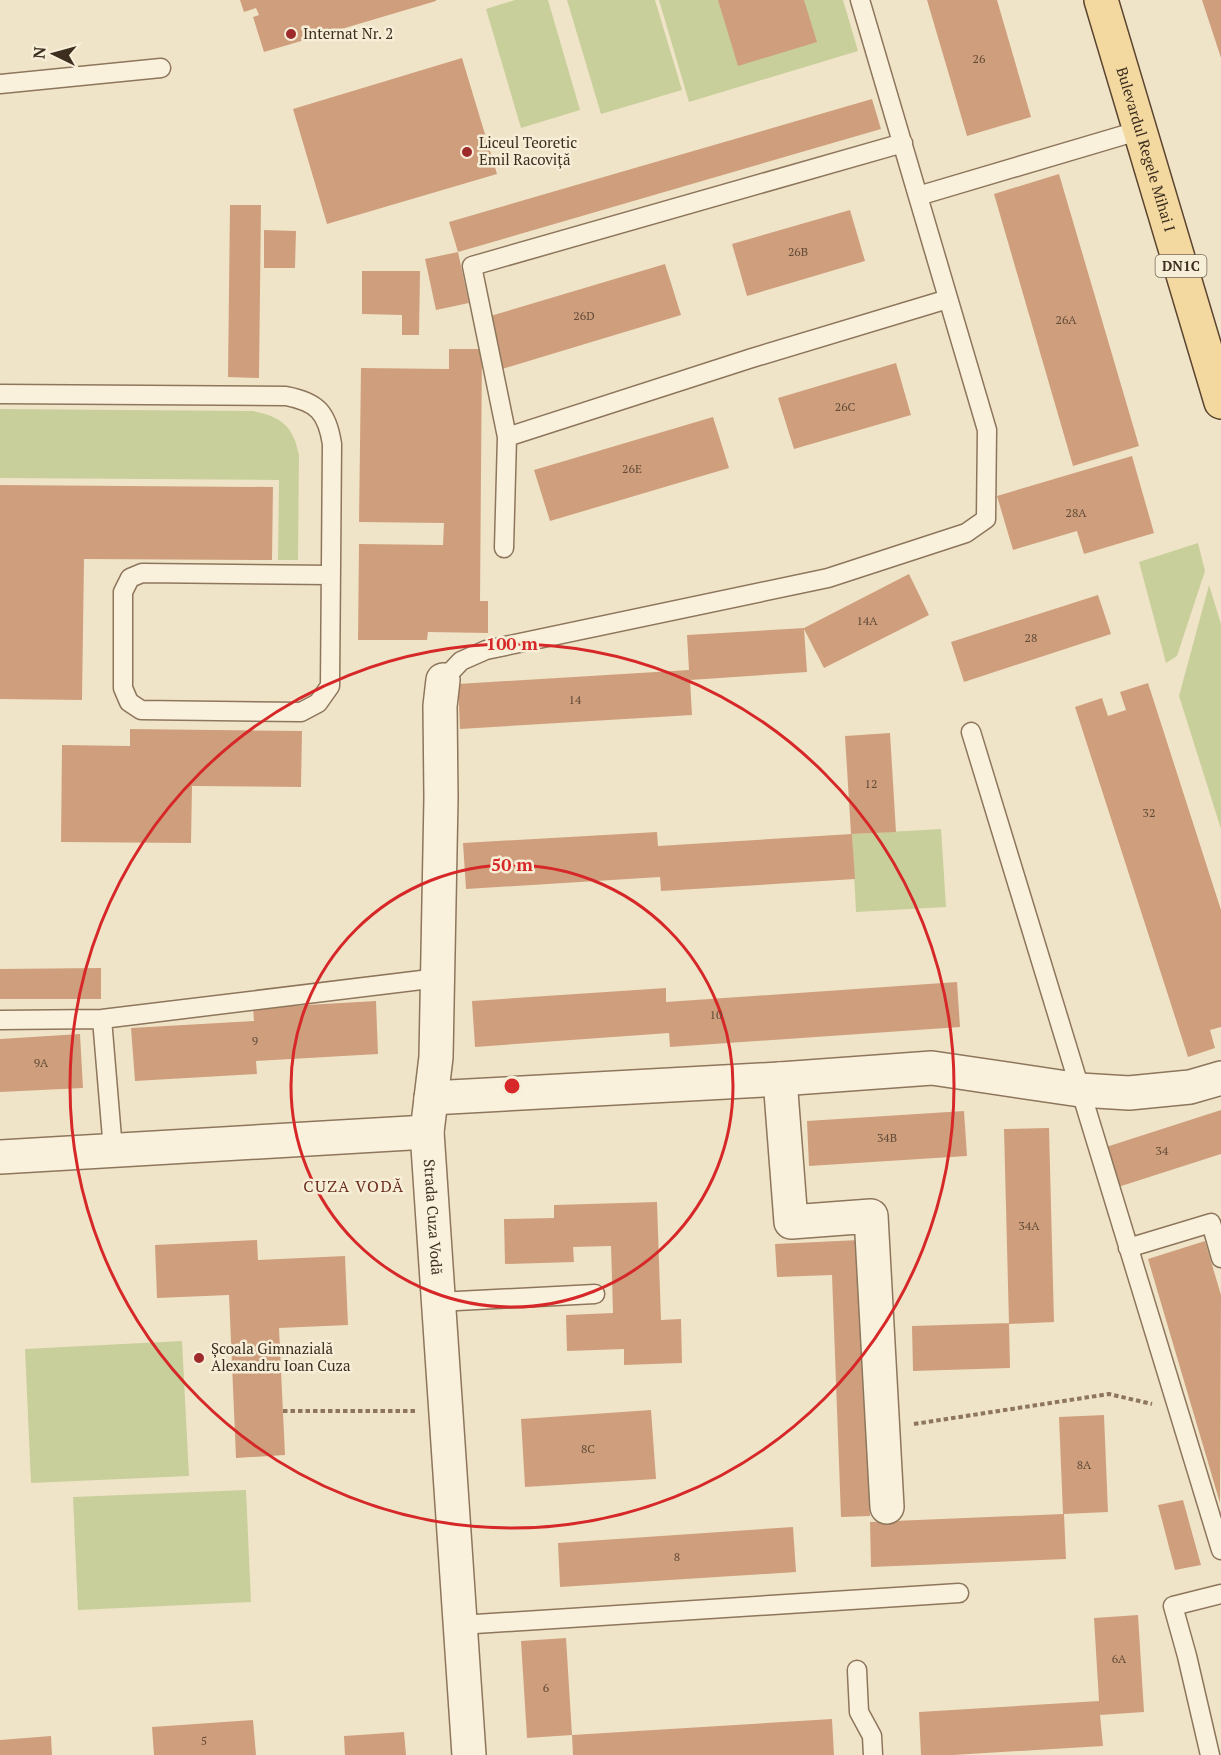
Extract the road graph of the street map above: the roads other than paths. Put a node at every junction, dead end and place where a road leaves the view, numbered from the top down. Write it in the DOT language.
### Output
graph roads {
  1 [pos="860,0"];
  2 [pos="1101,0"];
  3 [pos="161,68"];
  4 [pos="0,84"];
  5 [pos="1141,130"];
  6 [pos="903,143"];
  7 [pos="918,196"];
  8 [pos="948,299"];
  9 [pos="0,394"];
  10 [pos="1221,402"];
  11 [pos="507,437"];
  12 [pos="504,548"];
  13 [pos="331,575"];
  14 [pos="443,680"];
  15 [pos="971,732"];
  16 [pos="438,978"];
  17 [pos="102,1019"];
  18 [pos="0,1020"];
  19 [pos="1221,1078"];
  20 [pos="780,1079"];
  21 [pos="1080,1090"];
  22 [pos="431,1098"];
  23 [pos="427,1131"];
  24 [pos="113,1150"];
  25 [pos="0,1156"];
  26 [pos="1128,1248"];
  27 [pos="1221,1258"];
  28 [pos="595,1294"];
  29 [pos="438,1302"];
  30 [pos="887,1507"];
  31 [pos="1221,1550"];
  32 [pos="959,1593"];
  33 [pos="1221,1594"];
  34 [pos="460,1625"];
  35 [pos="857,1670"];
  36 [pos="469,1755"];
  37 [pos="873,1755"];
  38 [pos="1210,1755"];
  1 -- 6 [label="lane"];
  2 -- 5 [label="main road, Bulevardul Regele Mihai I / DN1C"];
  3 -- 4 [label="lane"];
  5 -- 7 [label="lane"];
  5 -- 10 [label="main road, Bulevardul Regele Mihai I / DN1C"];
  6 -- 7 [label="lane"];
  6 -- 11 [label="lane"];
  7 -- 8 [label="lane"];
  8 -- 11 [label="lane"];
  8 -- 14 [label="lane"];
  9 -- 13 [label="lane"];
  11 -- 12 [label="lane"];
  13 -- 13 [label="lane"];
  14 -- 16 [label="street, Strada Cuza Vodă"];
  15 -- 21 [label="lane"];
  16 -- 17 [label="lane"];
  16 -- 22 [label="street, Strada Cuza Vodă"];
  17 -- 18 [label="lane"];
  17 -- 24 [label="lane"];
  19 -- 21 [label="street"];
  20 -- 21 [label="street"];
  20 -- 22 [label="street"];
  20 -- 30 [label="street"];
  21 -- 26 [label="lane"];
  22 -- 23 [label="street, Strada Cuza Vodă"];
  23 -- 24 [label="street"];
  23 -- 29 [label="street, Strada Cuza Vodă"];
  24 -- 25 [label="street"];
  26 -- 27 [label="lane"];
  26 -- 31 [label="lane"];
  28 -- 29 [label="lane"];
  29 -- 34 [label="street, Strada Cuza Vodă"];
  32 -- 34 [label="lane"];
  33 -- 38 [label="lane"];
  34 -- 36 [label="street, Strada Cuza Vodă"];
  35 -- 37 [label="lane"];
}
